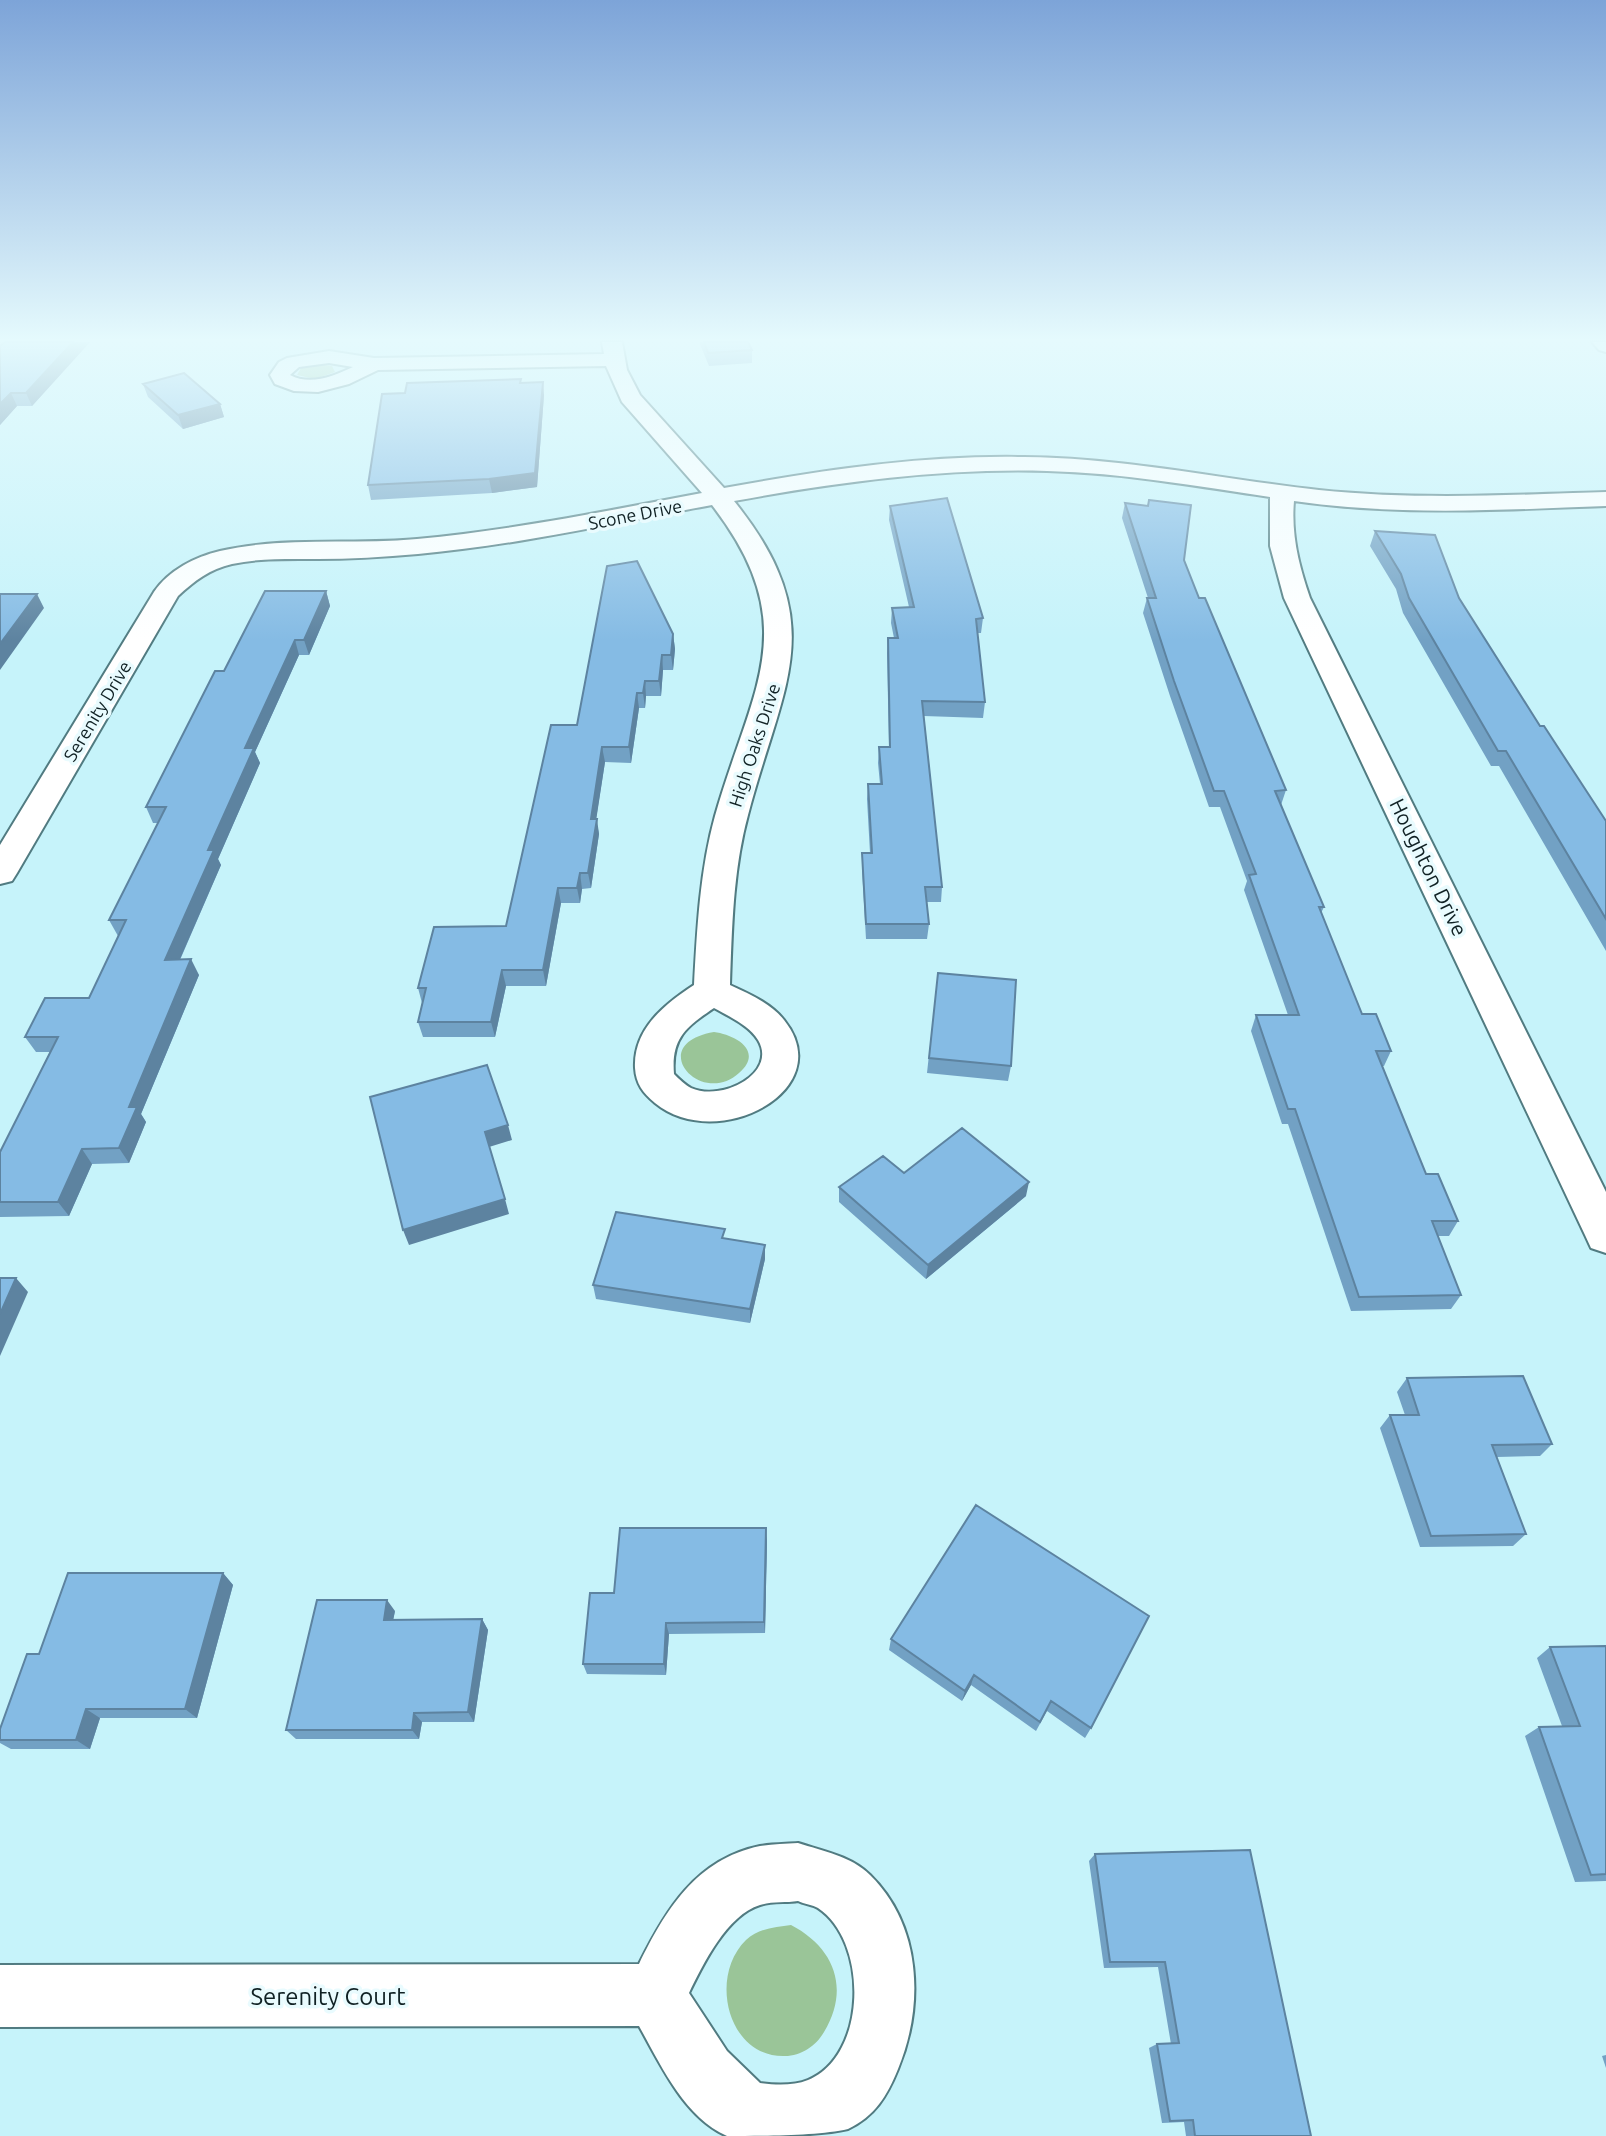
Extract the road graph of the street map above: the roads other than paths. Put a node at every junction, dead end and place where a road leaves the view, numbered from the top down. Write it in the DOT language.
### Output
graph roads {
  1 [pos="668,442"];
  2 [pos="1283,491"];
  3 [pos="716,497"];
  4 [pos="1606,499"];
  5 [pos="207,563"];
  6 [pos="0,873"];
  7 [pos="712,991"];
  8 [pos="1606,1235"];
  9 [pos="656,1995"];
  10 [pos="0,1996"];
  1 -- 3 [label="street, High Oaks Drive"];
  2 -- 3 [label="street, Scone Drive"];
  2 -- 4 [label="street, Scone Drive"];
  2 -- 8 [label="street, Houghton Drive"];
  3 -- 5 [label="street, Scone Drive"];
  3 -- 7 [label="street, High Oaks Drive"];
  5 -- 6 [label="street, Serenity Drive"];
  9 -- 10 [label="street, Serenity Court"];
}
